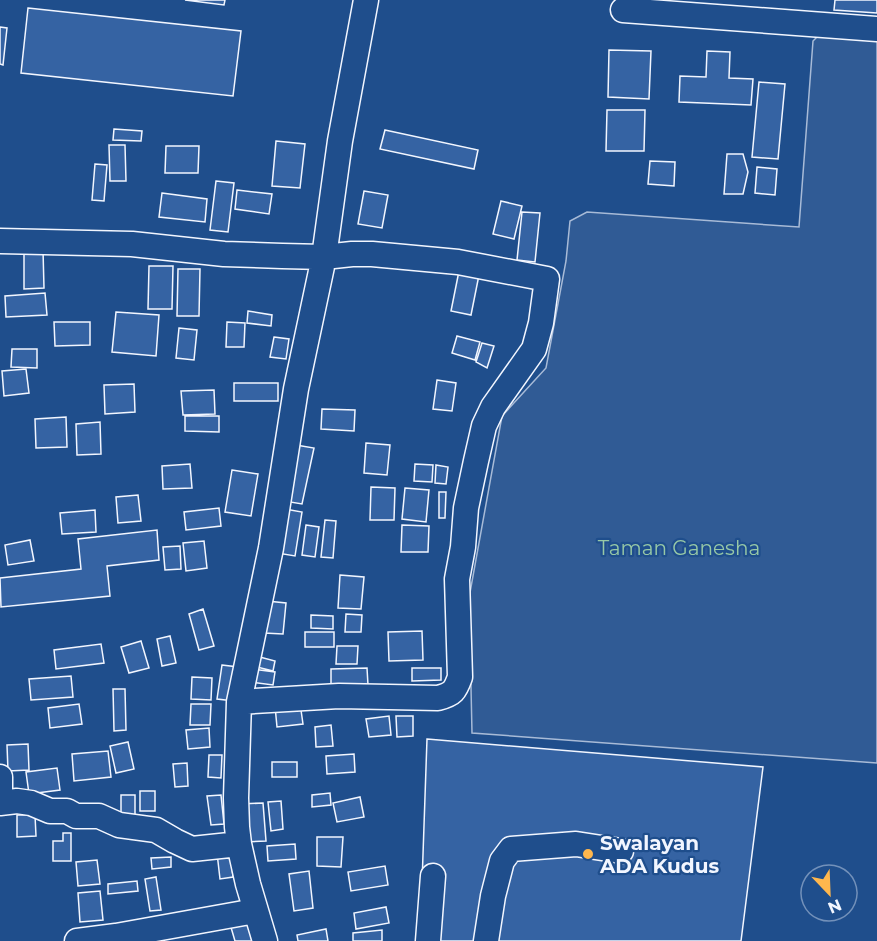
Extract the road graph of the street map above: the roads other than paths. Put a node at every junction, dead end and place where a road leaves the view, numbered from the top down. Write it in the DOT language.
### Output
graph roads {
  1 [pos="366,0"];
  2 [pos="623,10"];
  3 [pos="877,29"];
  4 [pos="0,241"];
  5 [pos="324,257"];
  6 [pos="239,702"];
  7 [pos="0,777"];
  8 [pos="0,801"];
  9 [pos="239,844"];
  10 [pos="621,851"];
  11 [pos="433,876"];
  12 [pos="255,911"];
  13 [pos="77,941"];
  14 [pos="265,941"];
  15 [pos="428,941"];
  16 [pos="486,941"];
  1 -- 5 [label="street"];
  2 -- 3 [label="street"];
  4 -- 5 [label="street"];
  5 -- 6 [label="street"];
  5 -- 6 [label="street"];
  6 -- 9 [label="street"];
  7 -- 8 [label="street"];
  8 -- 9 [label="street"];
  9 -- 12 [label="street"];
  10 -- 16 [label="street"];
  11 -- 15 [label="street"];
  12 -- 13 [label="street"];
  12 -- 14 [label="street"];
}
